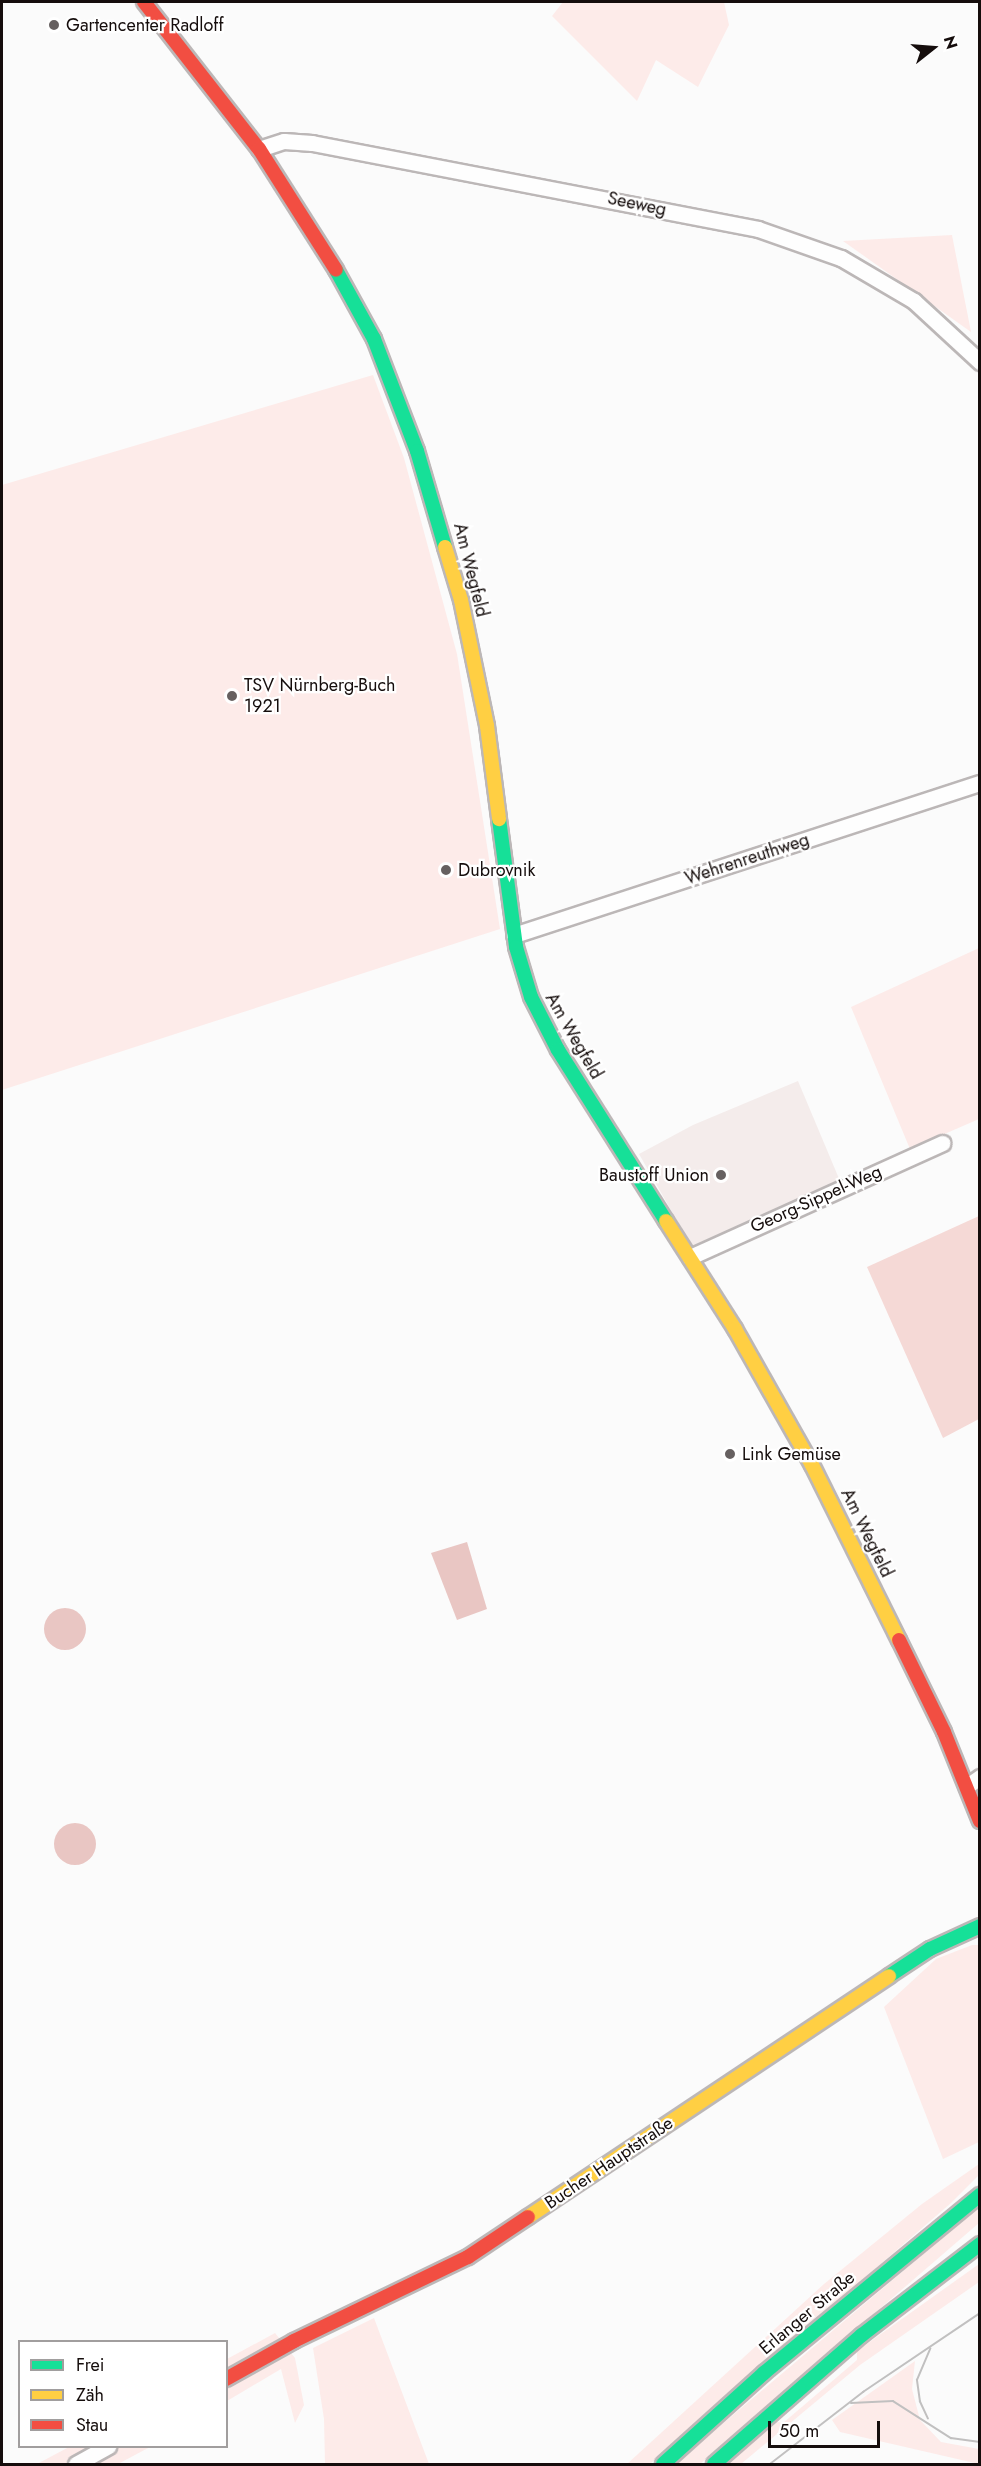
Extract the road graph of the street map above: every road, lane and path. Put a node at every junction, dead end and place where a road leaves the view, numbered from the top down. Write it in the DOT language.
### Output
graph roads {
  1 [pos="144,2"];
  2 [pos="259,149"];
  3 [pos="980,362"];
  4 [pos="980,783"];
  5 [pos="514,935"];
  6 [pos="942,1143"];
  7 [pos="690,1257"];
  8 [pos="973,1781"];
  9 [pos="980,1821"];
  10 [pos="980,1926"];
  11 [pos="980,2196"];
  12 [pos="980,2244"];
  13 [pos="228,2378"];
  14 [pos="104,2448"];
  15 [pos="76,2464"];
  16 [pos="663,2464"];
  17 [pos="714,2464"];
  1 -- 2 [label="street, Am Wegfeld"];
  2 -- 3 [label="street, Seeweg"];
  2 -- 5 [label="street, Am Wegfeld"];
  4 -- 5 [label="street, Wehrenreuthweg"];
  5 -- 7 [label="street, Am Wegfeld"];
  6 -- 7 [label="street, Georg-Sippel-Weg"];
  7 -- 8 [label="street, Am Wegfeld"];
  8 -- 9 [label="street, Am Wegfeld"];
  10 -- 13 [label="street, Bucher Hauptstraße"];
  11 -- 16 [label="street, Erlanger Straße"];
  12 -- 17 [label="street"];
  14 -- 15 [label="street"];
}
